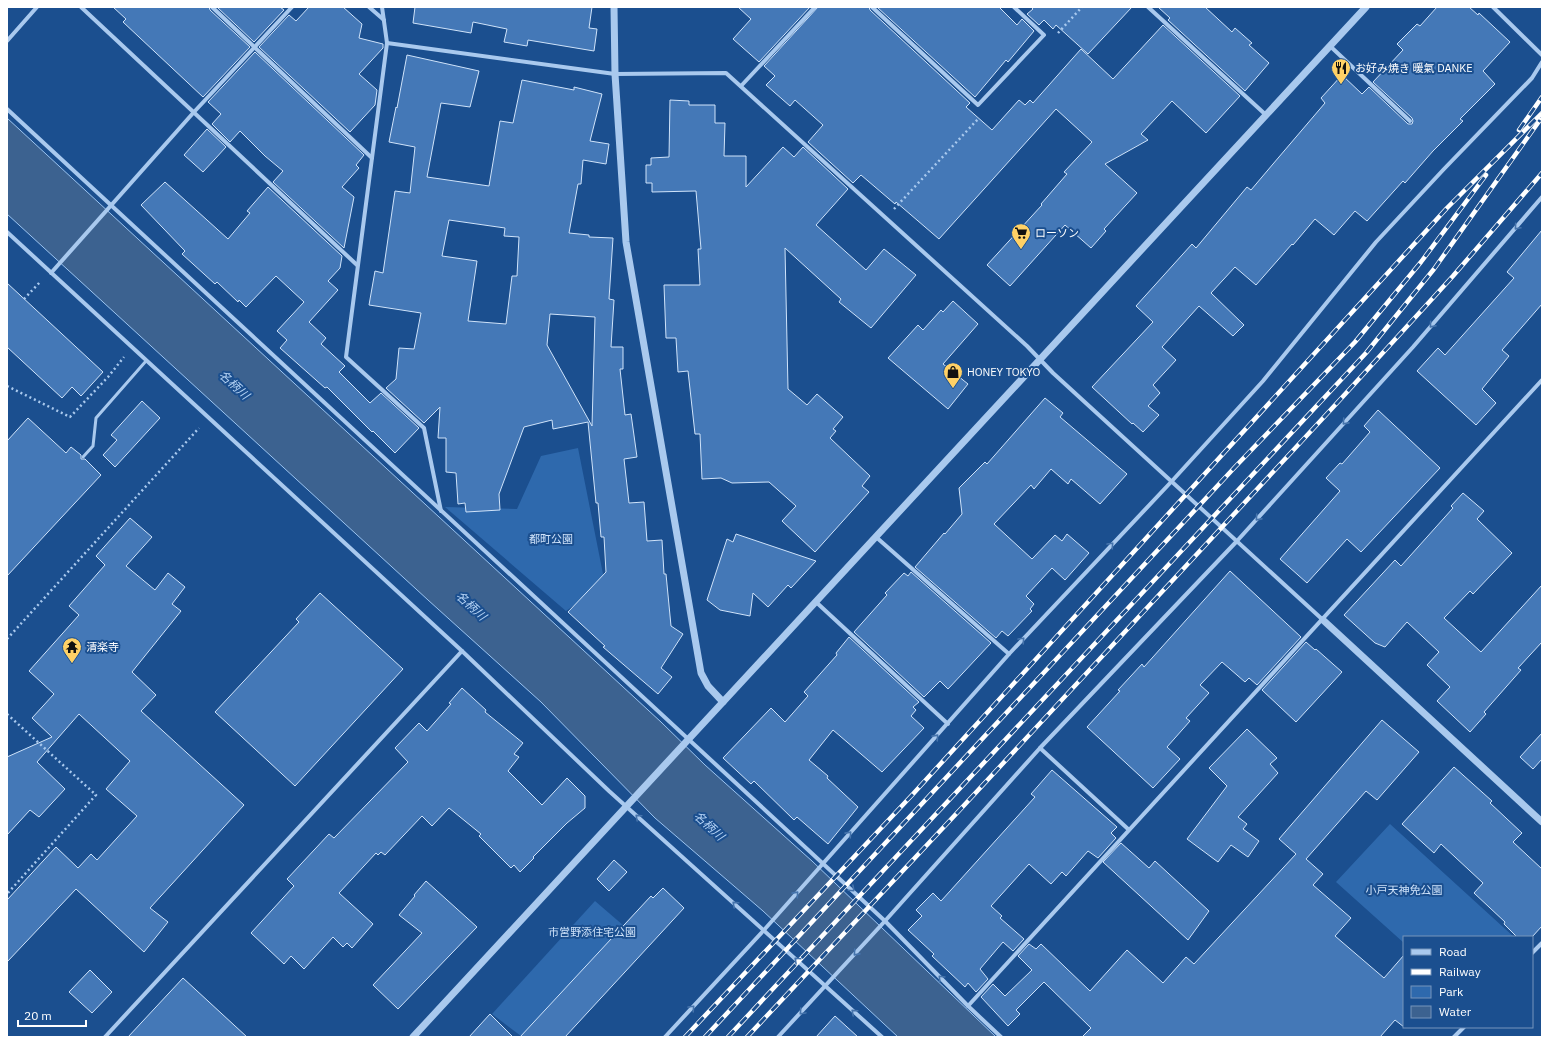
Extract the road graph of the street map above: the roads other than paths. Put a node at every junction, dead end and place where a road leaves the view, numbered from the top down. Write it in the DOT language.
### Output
graph roads {
  1 [pos="37,7"];
  2 [pos="82,7"];
  3 [pos="212,7"];
  4 [pos="292,7"];
  5 [pos="369,7"];
  6 [pos="382,7"];
  7 [pos="614,7"];
  8 [pos="815,7"];
  9 [pos="872,7"];
  10 [pos="1014,7"];
  11 [pos="1148,7"];
  12 [pos="1366,7"];
  13 [pos="1493,7"];
  14 [pos="384,20"];
  15 [pos="7,41"];
  16 [pos="387,43"];
  17 [pos="1330,46"];
  18 [pos="255,47"];
  19 [pos="1542,54"];
  20 [pos="1542,62"];
  21 [pos="615,74"];
  22 [pos="741,86"];
  23 [pos="7,109"];
  24 [pos="194,112"];
  25 [pos="1266,115"];
  26 [pos="1410,120"];
  27 [pos="372,158"];
  28 [pos="1542,197"];
  29 [pos="112,206"];
  30 [pos="7,232"];
  31 [pos="357,264"];
  32 [pos="51,273"];
  33 [pos="1041,359"];
  34 [pos="146,360"];
  35 [pos="1542,380"];
  36 [pos="82,457"];
  37 [pos="1172,481"];
  38 [pos="441,511"];
  39 [pos="876,537"];
  40 [pos="1237,541"];
  41 [pos="816,602"];
  42 [pos="1323,620"];
  43 [pos="462,651"];
  44 [pos="1009,654"];
  45 [pos="723,702"];
  46 [pos="948,724"];
  47 [pos="689,738"];
  48 [pos="1040,748"];
  49 [pos="628,803"];
  50 [pos="1542,822"];
  51 [pos="1128,829"];
  52 [pos="822,864"];
  53 [pos="885,921"];
  54 [pos="764,930"];
  55 [pos="1542,943"];
  56 [pos="1533,952"];
  57 [pos="826,986"];
  58 [pos="968,1006"];
  59 [pos="1463,1028"];
  60 [pos="106,1037"];
  61 [pos="413,1037"];
  62 [pos="665,1037"];
  63 [pos="778,1037"];
  64 [pos="882,1037"];
  65 [pos="1001,1037"];
  66 [pos="1454,1037"];
  1 -- 15 [label="street"];
  2 -- 24 [label="street"];
  3 -- 18 [label="street"];
  4 -- 18 [label="street"];
  5 -- 14 [label="street"];
  6 -- 14 [label="street"];
  7 -- 21 [label="street"];
  8 -- 22 [label="street"];
  9 -- 10 [label="street"];
  11 -- 25 [label="street"];
  12 -- 17 [label="street"];
  13 -- 19 [label="street"];
  14 -- 16 [label="street"];
  16 -- 21 [label="street"];
  16 -- 27 [label="street"];
  17 -- 25 [label="street"];
  17 -- 26 [label="street"];
  18 -- 24 [label="street"];
  18 -- 27 [label="street"];
  20 -- 37 [label="street"];
  21 -- 22 [label="street"];
  21 -- 45 [label="street"];
  22 -- 33 [label="street"];
  23 -- 29 [label="street"];
  24 -- 29 [label="street"];
  24 -- 31 [label="street"];
  25 -- 33 [label="street"];
  27 -- 31 [label="street"];
  28 -- 40 [label="street, one-way"];
  29 -- 32 [label="street"];
  29 -- 38 [label="street"];
  30 -- 32 [label="street"];
  31 -- 38 [label="street"];
  32 -- 34 [label="street"];
  33 -- 37 [label="street"];
  33 -- 39 [label="street"];
  34 -- 36 [label="lane"];
  34 -- 43 [label="street"];
  35 -- 42 [label="street"];
  37 -- 40 [label="street"];
  44 -- 37 [label="street, one-way"];
  38 -- 47 [label="street"];
  39 -- 41 [label="street"];
  39 -- 44 [label="street"];
  40 -- 42 [label="street"];
  40 -- 48 [label="street"];
  41 -- 45 [label="street"];
  41 -- 46 [label="street"];
  42 -- 50 [label="street"];
  42 -- 51 [label="street"];
  43 -- 49 [label="street"];
  43 -- 60 [label="street"];
  44 -- 46 [label="street"];
  45 -- 47 [label="street"];
  52 -- 46 [label="street, one-way"];
  47 -- 49 [label="street"];
  47 -- 52 [label="street"];
  48 -- 51 [label="street"];
  48 -- 53 [label="street"];
  54 -- 49 [label="street, one-way"];
  49 -- 61 [label="street"];
  51 -- 58 [label="street"];
  52 -- 53 [label="street, one-way"];
  54 -- 52 [label="street, one-way"];
  53 -- 57 [label="street, one-way"];
  58 -- 53 [label="street, one-way"];
  57 -- 54 [label="street, one-way"];
  62 -- 54 [label="street, one-way"];
  55 -- 56 [label="street"];
  57 -- 63 [label="street, one-way"];
  64 -- 57 [label="street, one-way"];
  58 -- 65 [label="street"];
  59 -- 66 [label="street"];
}
